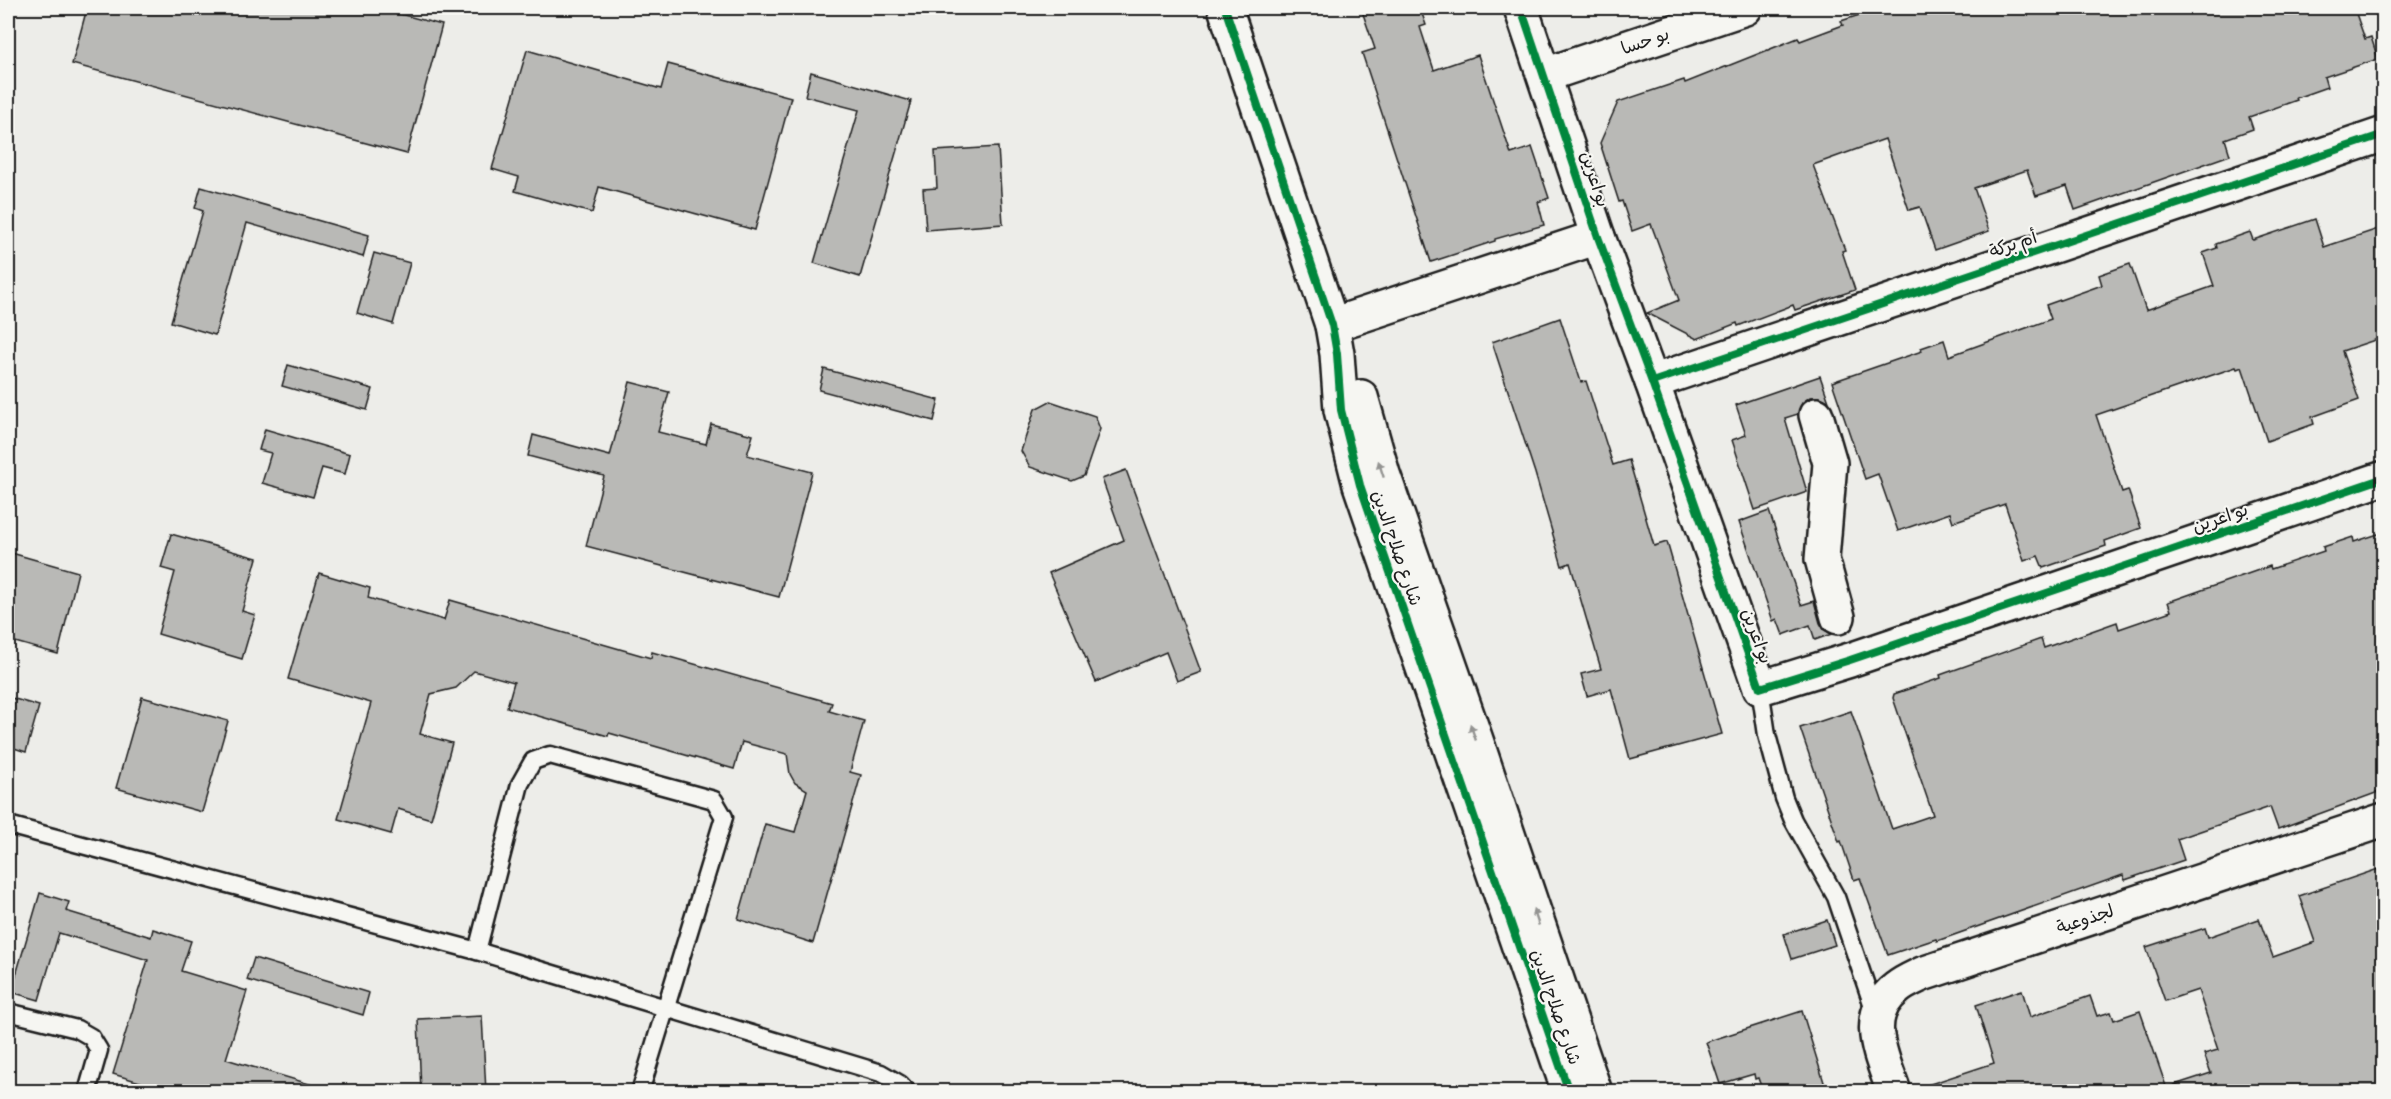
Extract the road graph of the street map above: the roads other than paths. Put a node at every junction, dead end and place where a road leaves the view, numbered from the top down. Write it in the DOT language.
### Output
graph roads {
  1 [pos="1225,8"];
  2 [pos="1248,8"];
  3 [pos="1521,8"];
  4 [pos="1745,8"];
  5 [pos="1545,75"];
  6 [pos="2384,134"];
  7 [pos="1598,237"];
  8 [pos="1340,323"];
  9 [pos="1652,382"];
  10 [pos="1816,415"];
  11 [pos="2384,478"];
  12 [pos="1843,636"];
  13 [pos="1760,688"];
  14 [pos="2384,820"];
  15 [pos="8,825"];
  16 [pos="477,951"];
  17 [pos="666,1007"];
  18 [pos="8,1012"];
  19 [pos="1877,1016"];
  20 [pos="87,1092"];
  21 [pos="640,1092"];
  22 [pos="907,1092"];
  23 [pos="1569,1092"];
  24 [pos="1595,1092"];
  25 [pos="1893,1092"];
  1 -- 8 [label="street, شارع صلاح الدين"];
  2 -- 8 [label="street, شارع صلاح الدين"];
  3 -- 5 [label="street, بو اعرين"];
  4 -- 5 [label="street, بو حسا"];
  5 -- 7 [label="street, بو اعرين"];
  6 -- 9 [label="street, أم بركة"];
  7 -- 8 [label="street"];
  7 -- 9 [label="street, بو اعرين"];
  8 -- 23 [label="street, شارع صلاح الدين"];
  24 -- 8 [label="street, شارع صلاح الدين, one-way"];
  9 -- 13 [label="street, بو اعرين"];
  10 -- 12 [label="street"];
  11 -- 12 [label="street, بو اعرين"];
  12 -- 13 [label="street, بو اعرين"];
  13 -- 19 [label="lane"];
  14 -- 19 [label="street, لجذوعية"];
  15 -- 16 [label="lane"];
  16 -- 17 [label="lane"];
  16 -- 17 [label="lane"];
  17 -- 21 [label="lane"];
  17 -- 22 [label="lane"];
  18 -- 20 [label="lane"];
  19 -- 25 [label="street"];
}
